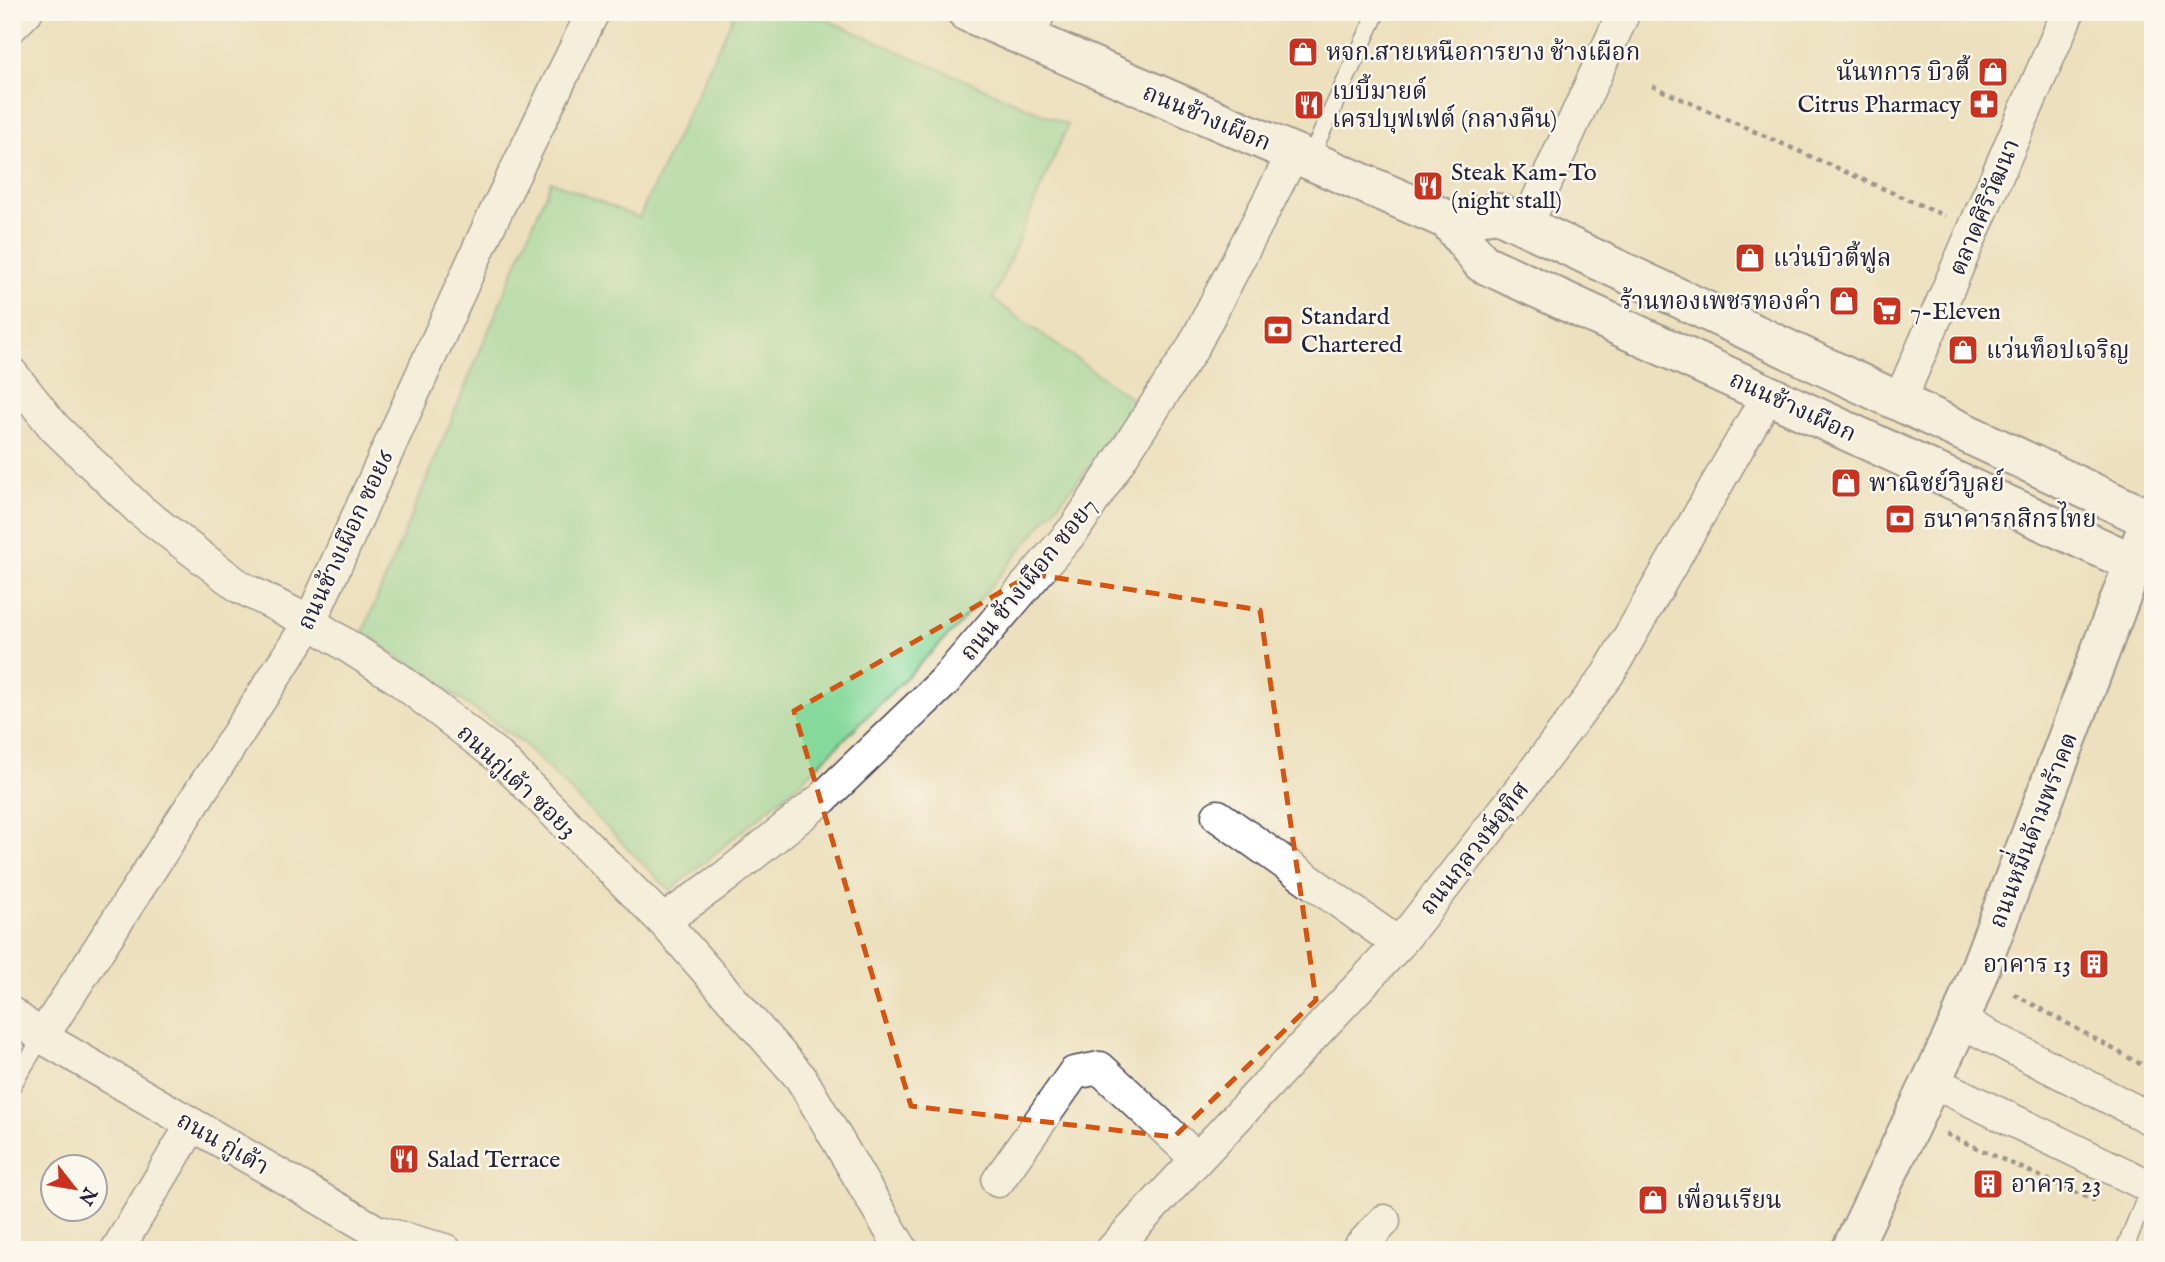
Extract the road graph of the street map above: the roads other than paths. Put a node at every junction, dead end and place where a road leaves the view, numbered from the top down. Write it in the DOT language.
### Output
graph roads {
  1 [pos="26,12"];
  2 [pos="593,12"];
  3 [pos="967,12"];
  4 [pos="1377,12"];
  5 [pos="1624,12"];
  6 [pos="2068,12"];
  7 [pos="12,26"];
  8 [pos="1041,27"];
  9 [pos="1301,157"];
  10 [pos="1448,220"];
  11 [pos="1526,226"];
  12 [pos="12,374"];
  13 [pos="1768,395"];
  14 [pos="1899,402"];
  15 [pos="2152,518"];
  16 [pos="2143,568"];
  17 [pos="310,622"];
  18 [pos="1218,816"];
  19 [pos="663,921"];
  20 [pos="1399,944"];
  21 [pos="12,1014"];
  22 [pos="1960,1021"];
  23 [pos="42,1037"];
  24 [pos="1933,1082"];
  25 [pos="12,1086"];
  26 [pos="2153,1120"];
  27 [pos="192,1125"];
  28 [pos="1197,1159"];
  29 [pos="998,1181"];
  30 [pos="2151,1187"];
  31 [pos="1384,1221"];
  32 [pos="117,1250"];
  33 [pos="445,1250"];
  34 [pos="902,1250"];
  35 [pos="1112,1250"];
  36 [pos="1357,1250"];
  37 [pos="1852,1250"];
  38 [pos="2124,1250"];
  1 -- 7 [label="street"];
  2 -- 17 [label="street, ถนนช้างเผือก ซอย6"];
  3 -- 8 [label="main road, ถนนช้างเผือก"];
  4 -- 9 [label="lane"];
  5 -- 11 [label="street"];
  6 -- 14 [label="street, ตลาดศิริวัฒนา"];
  8 -- 9 [label="main road, ถนนช้างเผือก"];
  9 -- 10 [label="main road, ถนนช้างเผือก"];
  9 -- 19 [label="street, ถนน ช้างเผือก ซอย7"];
  10 -- 11 [label="main road, ถนนช้างเผือก"];
  10 -- 13 [label="main road, ถนนช้างเผือก"];
  11 -- 14 [label="main road, ถนนช้างเผือก"];
  12 -- 17 [label="street, ถนนกู่เต้า ซอย3"];
  13 -- 16 [label="main road, ถนนช้างเผือก"];
  13 -- 20 [label="street, ถนนกุลวงษ์อุทิศ"];
  14 -- 15 [label="main road, ถนนช้างเผือก"];
  15 -- 16 [label="main road, ถนนหมื่่นด้ามพร้าคต"];
  16 -- 22 [label="main road, ถนนหมื่่นด้ามพร้าคต"];
  17 -- 19 [label="street, ถนนกู่เต้า ซอย3"];
  17 -- 23 [label="street, ถนนช้างเผือก ซอย6"];
  18 -- 20 [label="street"];
  19 -- 34 [label="street, ถนนกู่เต้า ซอย3"];
  20 -- 28 [label="street, ถนนกุลวงษ์อุทิศ"];
  21 -- 23 [label="street, ถนน กู่เต้า"];
  22 -- 24 [label="main road, ถนนหมื่่นด้ามพร้าคต"];
  22 -- 26 [label="street"];
  23 -- 25 [label="lane"];
  23 -- 27 [label="street, ถนน กู่เต้า"];
  24 -- 30 [label="street"];
  24 -- 37 [label="main road, ถนนหมื่่นด้ามพร้าคต"];
  27 -- 32 [label="street"];
  27 -- 33 [label="street, ถนน กู่เต้า"];
  28 -- 29 [label="street"];
  28 -- 35 [label="street, ถนนกุลวงษ์อุทิศ"];
  30 -- 38 [label="lane"];
  31 -- 36 [label="street"];
}
